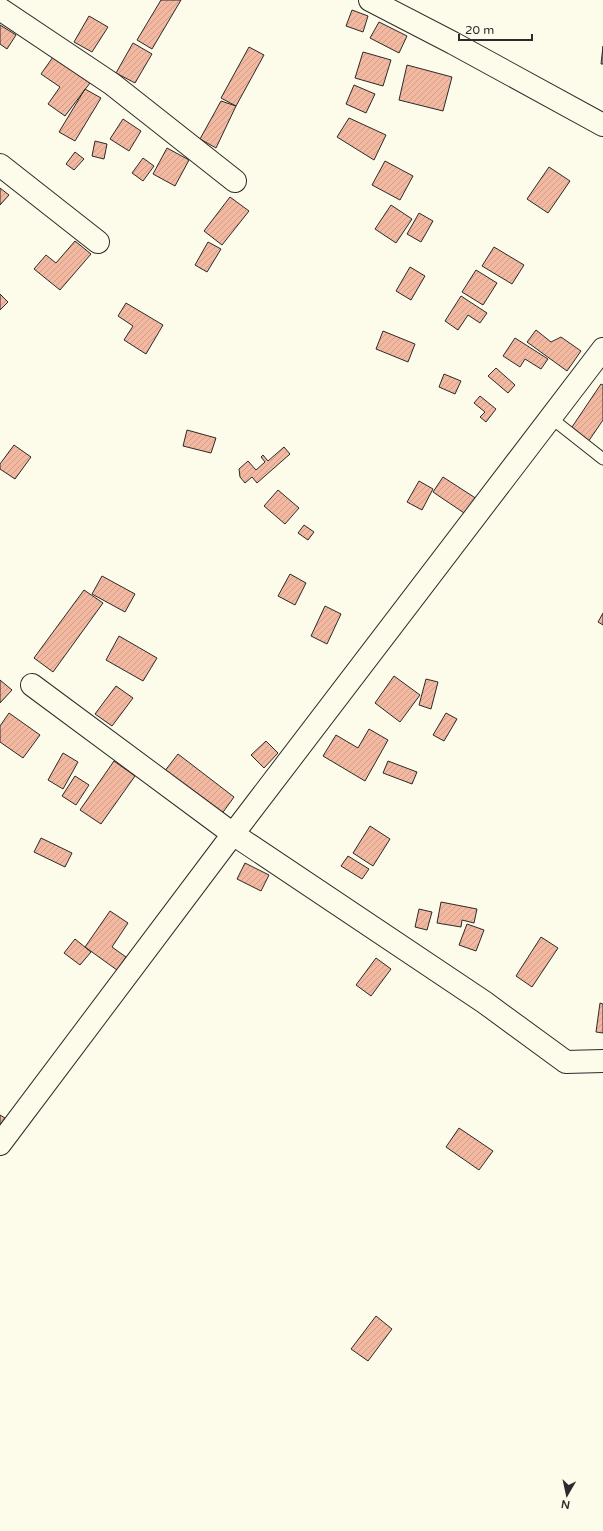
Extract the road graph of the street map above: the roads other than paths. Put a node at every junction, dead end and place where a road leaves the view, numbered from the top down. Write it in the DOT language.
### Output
graph roads {
  1 [pos="370,0"];
  2 [pos="0,9"];
  3 [pos="603,125"];
  4 [pos="0,165"];
  5 [pos="235,181"];
  6 [pos="98,242"];
  7 [pos="603,349"];
  8 [pos="551,418"];
  9 [pos="603,459"];
  10 [pos="32,685"];
  11 [pos="233,834"];
  12 [pos="603,1061"];
  13 [pos="0,1144"];
  1 -- 3 [label="street"];
  2 -- 5 [label="street"];
  4 -- 6 [label="street"];
  7 -- 8 [label="street"];
  8 -- 9 [label="lane"];
  8 -- 11 [label="street"];
  10 -- 11 [label="street"];
  11 -- 12 [label="street"];
  11 -- 13 [label="street"];
}
